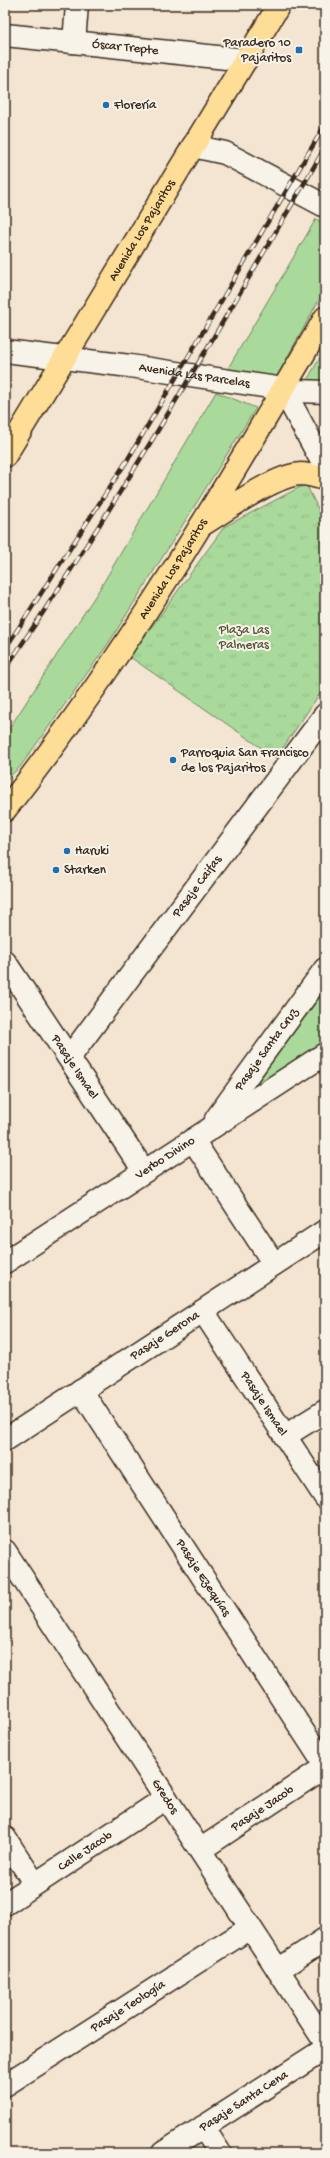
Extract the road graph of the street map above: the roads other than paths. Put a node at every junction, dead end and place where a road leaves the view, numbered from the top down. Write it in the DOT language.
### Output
graph roads {
  1 [pos="77,5"];
  2 [pos="279,5"];
  3 [pos="5,35"];
  4 [pos="74,42"];
  5 [pos="246,60"];
  6 [pos="194,146"];
  7 [pos="325,206"];
  8 [pos="325,318"];
  9 [pos="5,351"];
  10 [pos="65,358"];
  11 [pos="283,389"];
  12 [pos="325,392"];
  13 [pos="5,456"];
  14 [pos="325,467"];
  15 [pos="325,479"];
  16 [pos="199,527"];
  17 [pos="325,715"];
  18 [pos="5,810"];
  19 [pos="5,962"];
  20 [pos="325,969"];
  21 [pos="325,1054"];
  22 [pos="69,1058"];
  23 [pos="201,1135"];
  24 [pos="144,1172"];
  25 [pos="325,1231"];
  26 [pos="8,1255"];
  27 [pos="274,1264"];
  28 [pos="203,1311"];
  29 [pos="80,1390"];
  30 [pos="325,1411"];
  31 [pos="285,1436"];
  32 [pos="5,1440"];
  33 [pos="325,1497"];
  34 [pos="5,1551"];
  35 [pos="325,1766"];
  36 [pos="166,1798"];
  37 [pos="5,1838"];
  38 [pos="200,1850"];
  39 [pos="35,1884"];
  40 [pos="5,1904"];
  41 [pos="250,1928"];
  42 [pos="325,1939"];
  43 [pos="278,1970"];
  44 [pos="325,2042"];
  45 [pos="325,2049"];
  46 [pos="5,2085"];
  47 [pos="203,2127"];
  48 [pos="163,2153"];
  49 [pos="220,2153"];
  1 -- 4 [label="street"];
  2 -- 5 [label="main road, Avenida Los Pajaritos"];
  3 -- 4 [label="street, Óscar Trepte"];
  4 -- 5 [label="street, Óscar Trepte"];
  5 -- 6 [label="main road, Avenida Los Pajaritos"];
  6 -- 7 [label="street"];
  6 -- 10 [label="main road, Avenida Los Pajaritos"];
  8 -- 11 [label="main road, Avenida Los Pajaritos"];
  9 -- 10 [label="street, Avenida Las Parcelas"];
  10 -- 11 [label="street, Avenida Las Parcelas"];
  10 -- 13 [label="main road, Avenida Los Pajaritos"];
  11 -- 12 [label="street, Avenida Las Parcelas"];
  11 -- 14 [label="street"];
  11 -- 16 [label="main road, Avenida Los Pajaritos"];
  15 -- 16 [label="main road"];
  16 -- 18 [label="main road, Avenida Los Pajaritos"];
  17 -- 22 [label="street, Pasaje Caifas"];
  19 -- 22 [label="street, Pasaje Ismael"];
  20 -- 23 [label="street, Pasaje Santa Cruz"];
  21 -- 23 [label="street, Verbo Divino"];
  22 -- 24 [label="street, Pasaje Ismael"];
  23 -- 24 [label="street, Verbo Divino"];
  23 -- 27 [label="street"];
  24 -- 26 [label="street, Verbo Divino"];
  25 -- 27 [label="street, Pasaje Gerona"];
  27 -- 28 [label="street, Pasaje Gerona"];
  28 -- 29 [label="street, Pasaje Gerona"];
  28 -- 31 [label="street, Pasaje Ismael"];
  29 -- 32 [label="street, Pasaje Gerona"];
  29 -- 35 [label="street, Pasaje Ezequías"];
  30 -- 31 [label="street"];
  31 -- 33 [label="street, Pasaje Ismael"];
  34 -- 36 [label="street, Gredos"];
  35 -- 38 [label="street, Pasaje Jacob"];
  36 -- 38 [label="street, Gredos"];
  36 -- 39 [label="street, Calle Jacob"];
  37 -- 39 [label="street"];
  38 -- 41 [label="street, Gredos"];
  39 -- 40 [label="street, Calle Jacob"];
  41 -- 43 [label="street, Gredos"];
  41 -- 46 [label="street, Pasaje Teología"];
  42 -- 43 [label="street"];
  43 -- 44 [label="street, Gredos"];
  45 -- 47 [label="street, Pasaje Santa Cena"];
  47 -- 48 [label="street, Pasaje Santa Cena"];
  47 -- 49 [label="street"];
}
